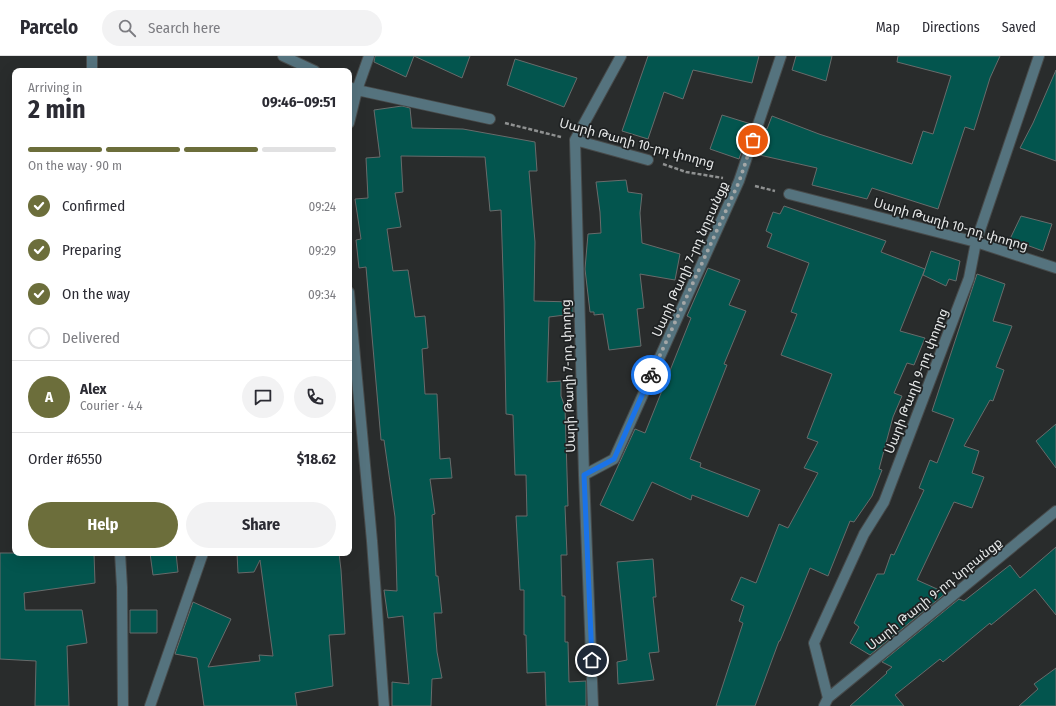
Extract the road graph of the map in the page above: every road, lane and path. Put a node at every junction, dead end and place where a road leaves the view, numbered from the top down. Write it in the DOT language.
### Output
graph roads {
  1 [pos="92,56"];
  2 [pos="283,56"];
  3 [pos="369,56"];
  4 [pos="621,56"];
  5 [pos="781,56"];
  6 [pos="1039,56"];
  7 [pos="92,68"];
  8 [pos="309,68"];
  9 [pos="353,88"];
  10 [pos="490,119"];
  11 [pos="575,140"];
  12 [pos="648,160"];
  13 [pos="739,182"];
  14 [pos="789,194"];
  15 [pos="976,242"];
  16 [pos="1056,268"];
  17 [pos="352,324"];
  18 [pos="584,475"];
  19 [pos="1056,511"];
  20 [pos="120,556"];
  21 [pos="202,556"];
  22 [pos="826,702"];
  23 [pos="122,706"];
  24 [pos="150,706"];
  25 [pos="384,706"];
  26 [pos="594,706"];
  1 -- 7 [label="street"];
  2 -- 8 [label="street"];
  3 -- 9 [label="street"];
  4 -- 11 [label="street"];
  5 -- 13 [label="street, Սարի Թաղի 7-րդ նրբանցք"];
  6 -- 15 [label="street, Սարի Թաղի 9-րդ փողոց"];
  9 -- 10 [label="street"];
  10 -- 11 [label="path, Սարի Թաղի 10-րդ փողոց"];
  11 -- 12 [label="street, Սարի Թաղի 10-րդ փողոց"];
  11 -- 18 [label="street, Սարի Թաղի 7-րդ փողոց"];
  12 -- 13 [label="path, Սարի Թաղի 10-րդ փողոց"];
  13 -- 14 [label="path, Սարի Թաղի 10-րդ փողոց"];
  13 -- 18 [label="street, Սարի Թաղի 7-րդ նրբանցք"];
  14 -- 15 [label="street, Սարի Թաղի 10-րդ փողոց"];
  15 -- 16 [label="street, Սարի Թաղի 10-րդ փողոց"];
  15 -- 22 [label="street, Սարի Թաղի 9-րդ փողոց"];
  17 -- 25 [label="street"];
  18 -- 26 [label="street, Սարի Թաղի 7-րդ փողոց"];
  19 -- 22 [label="street, Սարի Թաղի 9-րդ նրբանցք"];
  20 -- 23 [label="street"];
  21 -- 24 [label="street"];
}
